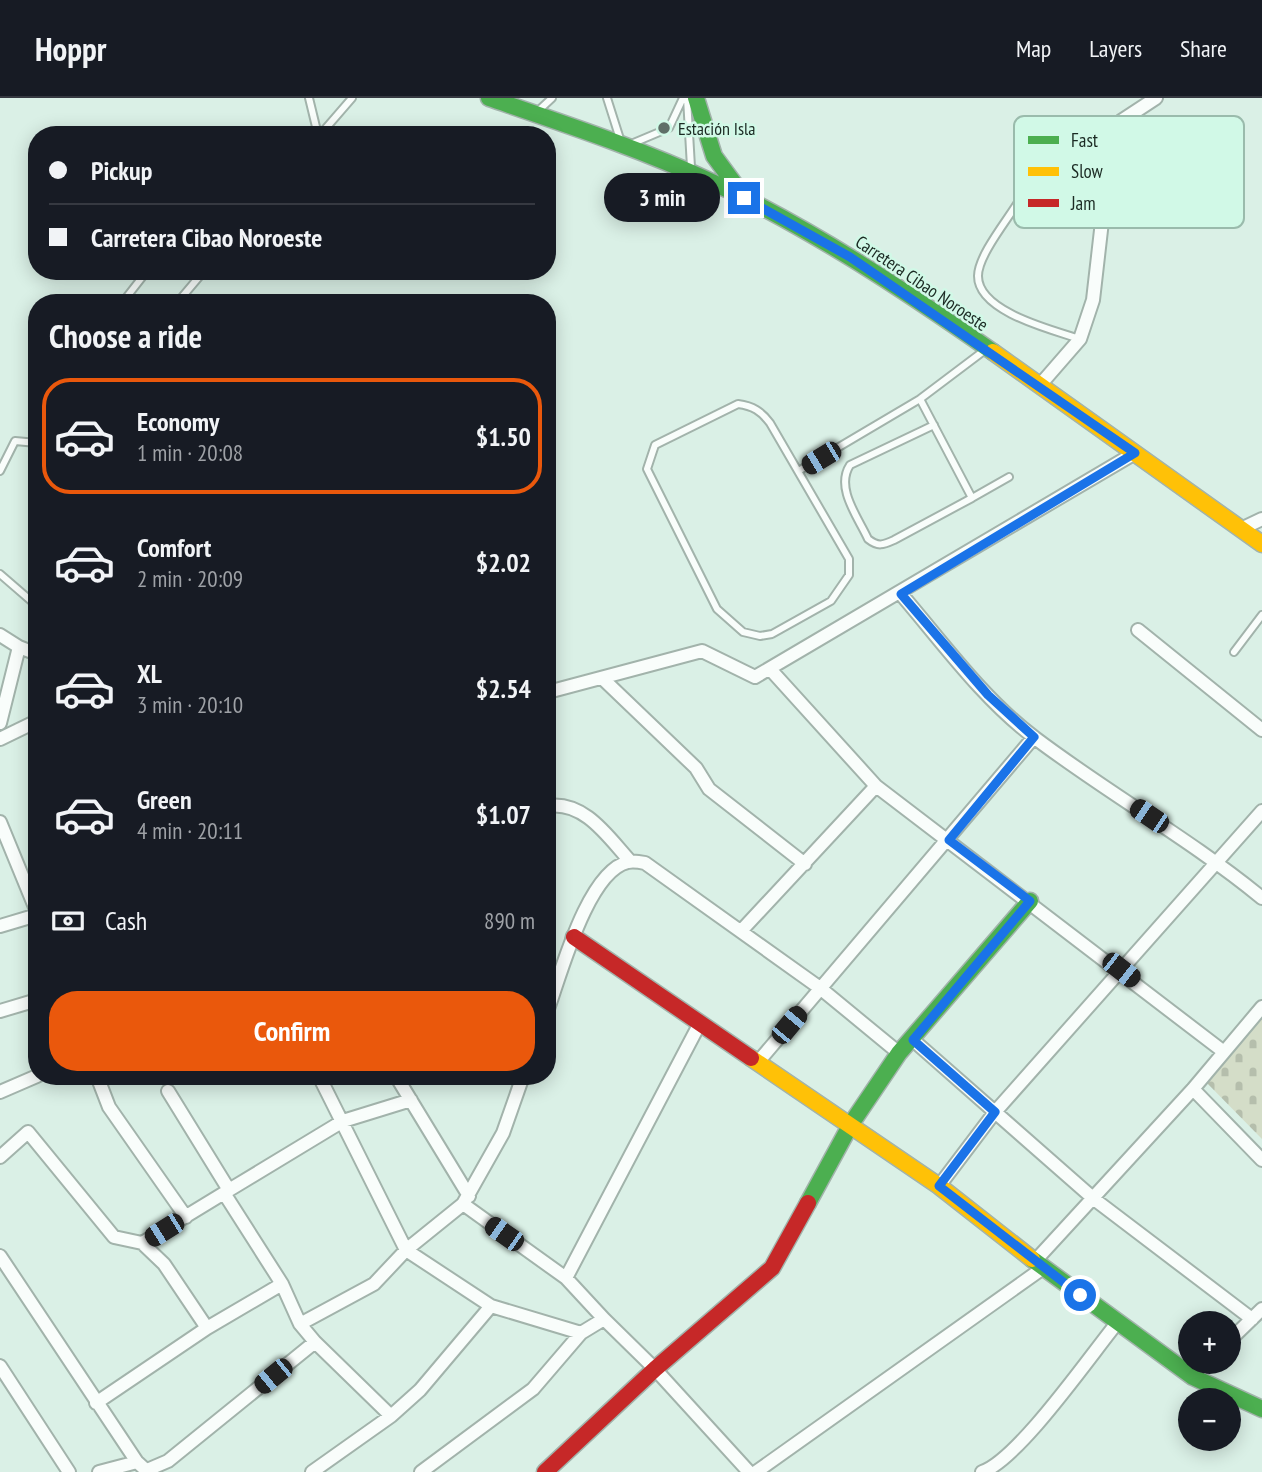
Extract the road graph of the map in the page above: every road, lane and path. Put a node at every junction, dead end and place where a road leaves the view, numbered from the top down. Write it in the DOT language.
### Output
graph roads {
  1 [pos="309,98"];
  2 [pos="352,98"];
  3 [pos="489,98"];
  4 [pos="552,98"];
  5 [pos="607,98"];
  6 [pos="685,98"];
  7 [pos="696,98"];
  8 [pos="1156,98"];
  9 [pos="534,114"];
  10 [pos="1129,116"];
  11 [pos="317,126"];
  12 [pos="327,126"];
  13 [pos="624,145"];
  14 [pos="693,176"];
  15 [pos="744,198"];
  16 [pos="1014,209"];
  17 [pos="1101,228"];
  18 [pos="140,280"];
  19 [pos="196,280"];
  20 [pos="129,294"];
  21 [pos="185,294"];
  22 [pos="1080,339"];
  23 [pos="986,349"];
  24 [pos="1040,385"];
  25 [pos="920,399"];
  26 [pos="934,425"];
  27 [pos="28,442"];
  28 [pos="1135,453"];
  29 [pos="800,470"];
  30 [pos="0,471"];
  31 [pos="1009,477"];
  32 [pos="972,498"];
  33 [pos="1262,519"];
  34 [pos="1241,529"];
  35 [pos="1262,544"];
  36 [pos="0,574"];
  37 [pos="901,594"];
  38 [pos="28,598"];
  39 [pos="1262,615"];
  40 [pos="1138,630"];
  41 [pos="0,635"];
  42 [pos="19,647"];
  43 [pos="28,650"];
  44 [pos="1234,652"];
  45 [pos="770,668"];
  46 [pos="602,678"];
  47 [pos="556,690"];
  48 [pos="0,723"];
  49 [pos="28,725"];
  50 [pos="1262,730"];
  51 [pos="1034,737"];
  52 [pos="0,738"];
  53 [pos="876,786"];
  54 [pos="556,804"];
  55 [pos="1262,811"];
  56 [pos="0,822"];
  57 [pos="949,840"];
  58 [pos="630,861"];
  59 [pos="1219,862"];
  60 [pos="805,864"];
  61 [pos="28,892"];
  62 [pos="1262,898"];
  63 [pos="1030,901"];
  64 [pos="28,917"];
  65 [pos="0,926"];
  66 [pos="741,931"];
  67 [pos="574,937"];
  68 [pos="1121,970"];
  69 [pos="556,987"];
  70 [pos="820,988"];
  71 [pos="28,1003"];
  72 [pos="1262,1007"];
  73 [pos="0,1011"];
  74 [pos="700,1023"];
  75 [pos="913,1040"];
  76 [pos="1224,1052"];
  77 [pos="899,1054"];
  78 [pos="758,1062"];
  79 [pos="28,1080"];
  80 [pos="100,1085"];
  81 [pos="324,1085"];
  82 [pos="402,1085"];
  83 [pos="520,1085"];
  84 [pos="1193,1089"];
  85 [pos="168,1091"];
  86 [pos="0,1092"];
  87 [pos="411,1100"];
  88 [pos="995,1112"];
  89 [pos="344,1121"];
  90 [pos="851,1124"];
  91 [pos="0,1157"];
  92 [pos="1262,1160"];
  93 [pos="939,1186"];
  94 [pos="226,1192"];
  95 [pos="1094,1199"];
  96 [pos="466,1200"];
  97 [pos="186,1217"];
  98 [pos="142,1243"];
  99 [pos="406,1250"];
  100 [pos="0,1256"];
  101 [pos="1039,1265"];
  102 [pos="566,1278"];
  103 [pos="282,1284"];
  104 [pos="491,1306"];
  105 [pos="1262,1309"];
  106 [pos="604,1319"];
  107 [pos="1252,1319"];
  108 [pos="1117,1323"];
  109 [pos="300,1324"];
  110 [pos="207,1328"];
  111 [pos="1241,1330"];
  112 [pos="581,1333"];
  113 [pos="315,1342"];
  114 [pos="0,1366"];
  115 [pos="655,1369"];
  116 [pos="1196,1374"];
  117 [pos="1193,1377"];
  118 [pos="96,1403"];
  119 [pos="1262,1409"];
  120 [pos="391,1416"];
  121 [pos="144,1468"];
  122 [pos="69,1472"];
  123 [pos="99,1472"];
  124 [pos="312,1472"];
  125 [pos="421,1472"];
  126 [pos="545,1472"];
  127 [pos="750,1472"];
  128 [pos="756,1472"];
  129 [pos="982,1472"];
  1 -- 11 [label="lane"];
  2 -- 12 [label="lane"];
  3 -- 9 [label="street, Carretera Cibao Noroeste"];
  4 -- 9 [label="lane"];
  5 -- 13 [label="lane"];
  6 -- 13 [label="lane"];
  6 -- 14 [label="lane"];
  7 -- 15 [label="street"];
  8 -- 10 [label="street"];
  9 -- 13 [label="street, Carretera Cibao Noroeste"];
  13 -- 14 [label="street, Carretera Cibao Noroeste"];
  14 -- 15 [label="street, Carretera Cibao Noroeste"];
  15 -- 23 [label="street, Carretera Cibao Noroeste"];
  16 -- 22 [label="lane"];
  17 -- 22 [label="street"];
  18 -- 20 [label="lane"];
  19 -- 21 [label="lane"];
  22 -- 24 [label="street"];
  23 -- 24 [label="street, Carretera Cibao Noroeste"];
  23 -- 25 [label="lane"];
  24 -- 28 [label="street, Carretera Cibao Noroeste"];
  25 -- 26 [label="lane"];
  25 -- 29 [label="lane"];
  26 -- 32 [label="lane"];
  26 -- 32 [label="lane"];
  27 -- 30 [label="lane"];
  28 -- 34 [label="street, Carretera Cibao Noroeste"];
  28 -- 37 [label="street"];
  29 -- 29 [label="lane"];
  31 -- 32 [label="lane"];
  33 -- 34 [label="street"];
  34 -- 35 [label="street, Carretera Cibao Noroeste"];
  36 -- 38 [label="lane"];
  37 -- 45 [label="street"];
  37 -- 51 [label="street"];
  39 -- 44 [label="lane"];
  40 -- 50 [label="street"];
  41 -- 42 [label="street"];
  42 -- 43 [label="street"];
  42 -- 48 [label="street"];
  45 -- 46 [label="street"];
  45 -- 53 [label="street"];
  46 -- 47 [label="street"];
  46 -- 60 [label="street"];
  49 -- 52 [label="street"];
  51 -- 57 [label="street"];
  51 -- 59 [label="street"];
  53 -- 57 [label="street"];
  53 -- 60 [label="street"];
  54 -- 58 [label="street"];
  55 -- 59 [label="street"];
  56 -- 61 [label="street"];
  57 -- 63 [label="street"];
  57 -- 70 [label="street"];
  58 -- 66 [label="street"];
  58 -- 67 [label="street"];
  59 -- 62 [label="street"];
  59 -- 68 [label="street"];
  60 -- 66 [label="street"];
  63 -- 68 [label="street"];
  63 -- 75 [label="street"];
  64 -- 65 [label="street"];
  66 -- 70 [label="street"];
  67 -- 69 [label="street"];
  67 -- 74 [label="street"];
  68 -- 76 [label="street"];
  68 -- 88 [label="street"];
  70 -- 77 [label="street"];
  70 -- 78 [label="street"];
  71 -- 73 [label="street"];
  72 -- 76 [label="street"];
  74 -- 78 [label="street"];
  74 -- 102 [label="street"];
  75 -- 77 [label="street"];
  75 -- 88 [label="street"];
  76 -- 84 [label="street"];
  77 -- 90 [label="street"];
  78 -- 90 [label="street"];
  79 -- 86 [label="street"];
  80 -- 97 [label="street"];
  81 -- 89 [label="street"];
  82 -- 87 [label="street"];
  83 -- 96 [label="street"];
  84 -- 92 [label="street"];
  84 -- 95 [label="street"];
  85 -- 94 [label="street"];
  87 -- 89 [label="street"];
  87 -- 96 [label="street"];
  88 -- 93 [label="street"];
  88 -- 95 [label="street"];
  89 -- 94 [label="street"];
  89 -- 99 [label="street"];
  90 -- 93 [label="street"];
  90 -- 115 [label="street"];
  91 -- 98 [label="street"];
  93 -- 101 [label="street"];
  94 -- 97 [label="street"];
  94 -- 103 [label="street"];
  95 -- 101 [label="street"];
  95 -- 107 [label="street"];
  96 -- 99 [label="street"];
  96 -- 102 [label="street"];
  97 -- 98 [label="street"];
  98 -- 110 [label="street"];
  99 -- 104 [label="street"];
  99 -- 109 [label="street"];
  100 -- 118 [label="street"];
  101 -- 108 [label="street"];
  101 -- 128 [label="street"];
  102 -- 106 [label="street"];
  103 -- 109 [label="street"];
  103 -- 110 [label="street"];
  104 -- 112 [label="street"];
  104 -- 120 [label="street"];
  105 -- 107 [label="street"];
  106 -- 112 [label="street"];
  106 -- 115 [label="street"];
  107 -- 111 [label="street"];
  108 -- 117 [label="street"];
  108 -- 129 [label="street"];
  109 -- 113 [label="street"];
  110 -- 118 [label="street"];
  112 -- 125 [label="street"];
  113 -- 120 [label="street"];
  113 -- 121 [label="street"];
  114 -- 122 [label="street"];
  115 -- 126 [label="street"];
  115 -- 127 [label="street"];
  116 -- 117 [label="street"];
  117 -- 119 [label="street"];
  118 -- 121 [label="street"];
  120 -- 124 [label="street"];
  121 -- 123 [label="street"];
}
